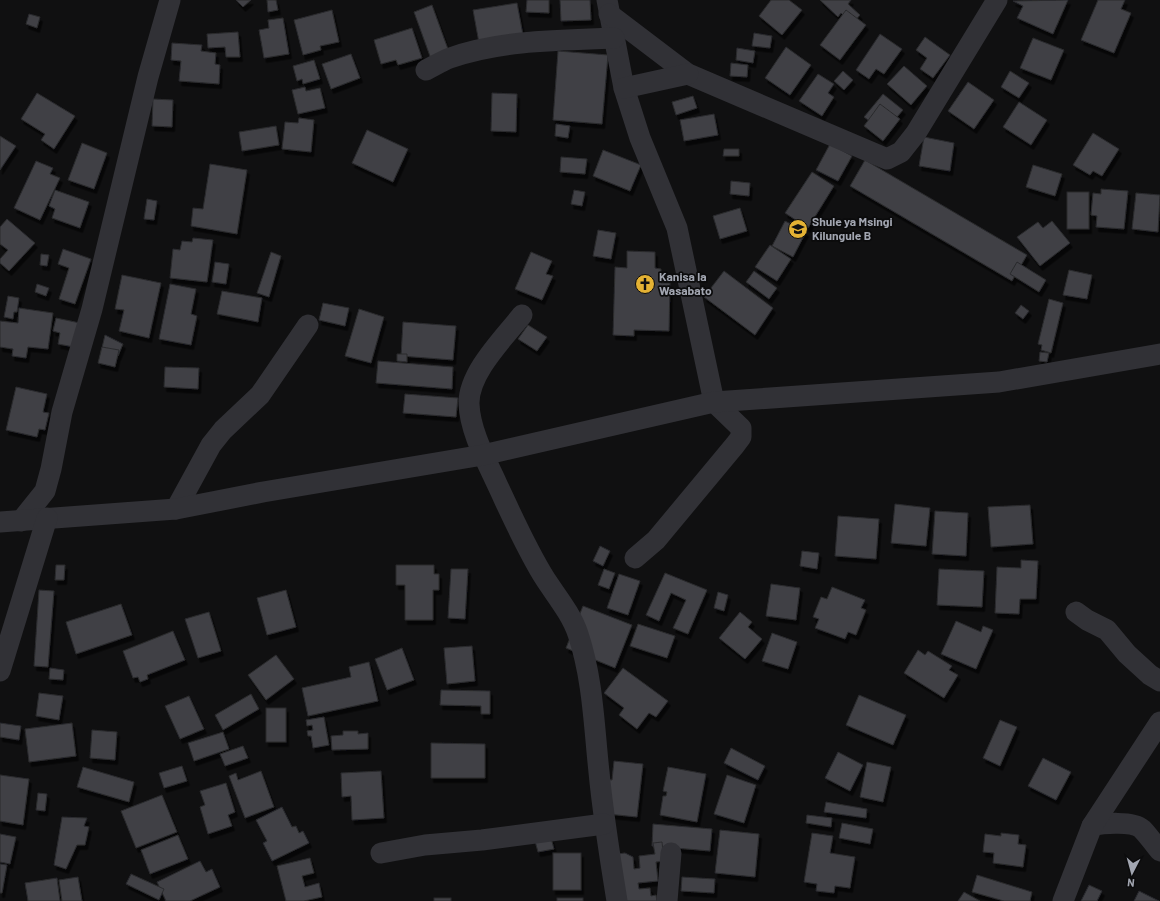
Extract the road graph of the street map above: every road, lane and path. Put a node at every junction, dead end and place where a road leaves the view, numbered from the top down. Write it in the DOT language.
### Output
graph roads {
  1 [pos="186,0"];
  2 [pos="997,0"];
  3 [pos="169,5"];
  4 [pos="608,7"];
  5 [pos="614,38"];
  6 [pos="426,70"];
  7 [pos="688,74"];
  8 [pos="624,88"];
  9 [pos="522,315"];
  10 [pos="308,325"];
  11 [pos="1160,354"];
  12 [pos="714,402"];
  13 [pos="483,455"];
  14 [pos="176,510"];
  15 [pos="47,518"];
  16 [pos="21,521"];
  17 [pos="0,522"];
  18 [pos="635,558"];
  19 [pos="1076,612"];
  20 [pos="0,671"];
  21 [pos="1160,681"];
  22 [pos="1160,722"];
  23 [pos="604,824"];
  24 [pos="1092,826"];
  25 [pos="1160,851"];
  26 [pos="381,853"];
  27 [pos="671,853"];
  28 [pos="617,901"];
  29 [pos="667,901"];
  30 [pos="1063,901"];
  1 -- 3 [label="street"];
  2 -- 7 [label="street"];
  3 -- 16 [label="street"];
  4 -- 5 [label="street"];
  4 -- 7 [label="street"];
  5 -- 6 [label="street"];
  5 -- 8 [label="street"];
  7 -- 8 [label="street"];
  8 -- 12 [label="street"];
  9 -- 13 [label="street"];
  10 -- 14 [label="street"];
  11 -- 12 [label="street"];
  12 -- 13 [label="street"];
  12 -- 18 [label="street"];
  13 -- 14 [label="street"];
  13 -- 23 [label="street"];
  14 -- 15 [label="street"];
  15 -- 16 [label="street"];
  15 -- 20 [label="street"];
  16 -- 17 [label="street"];
  19 -- 21 [label="street"];
  22 -- 24 [label="street"];
  23 -- 26 [label="street"];
  23 -- 28 [label="street"];
  24 -- 25 [label="street"];
  24 -- 30 [label="street"];
  27 -- 29 [label="street"];
}
